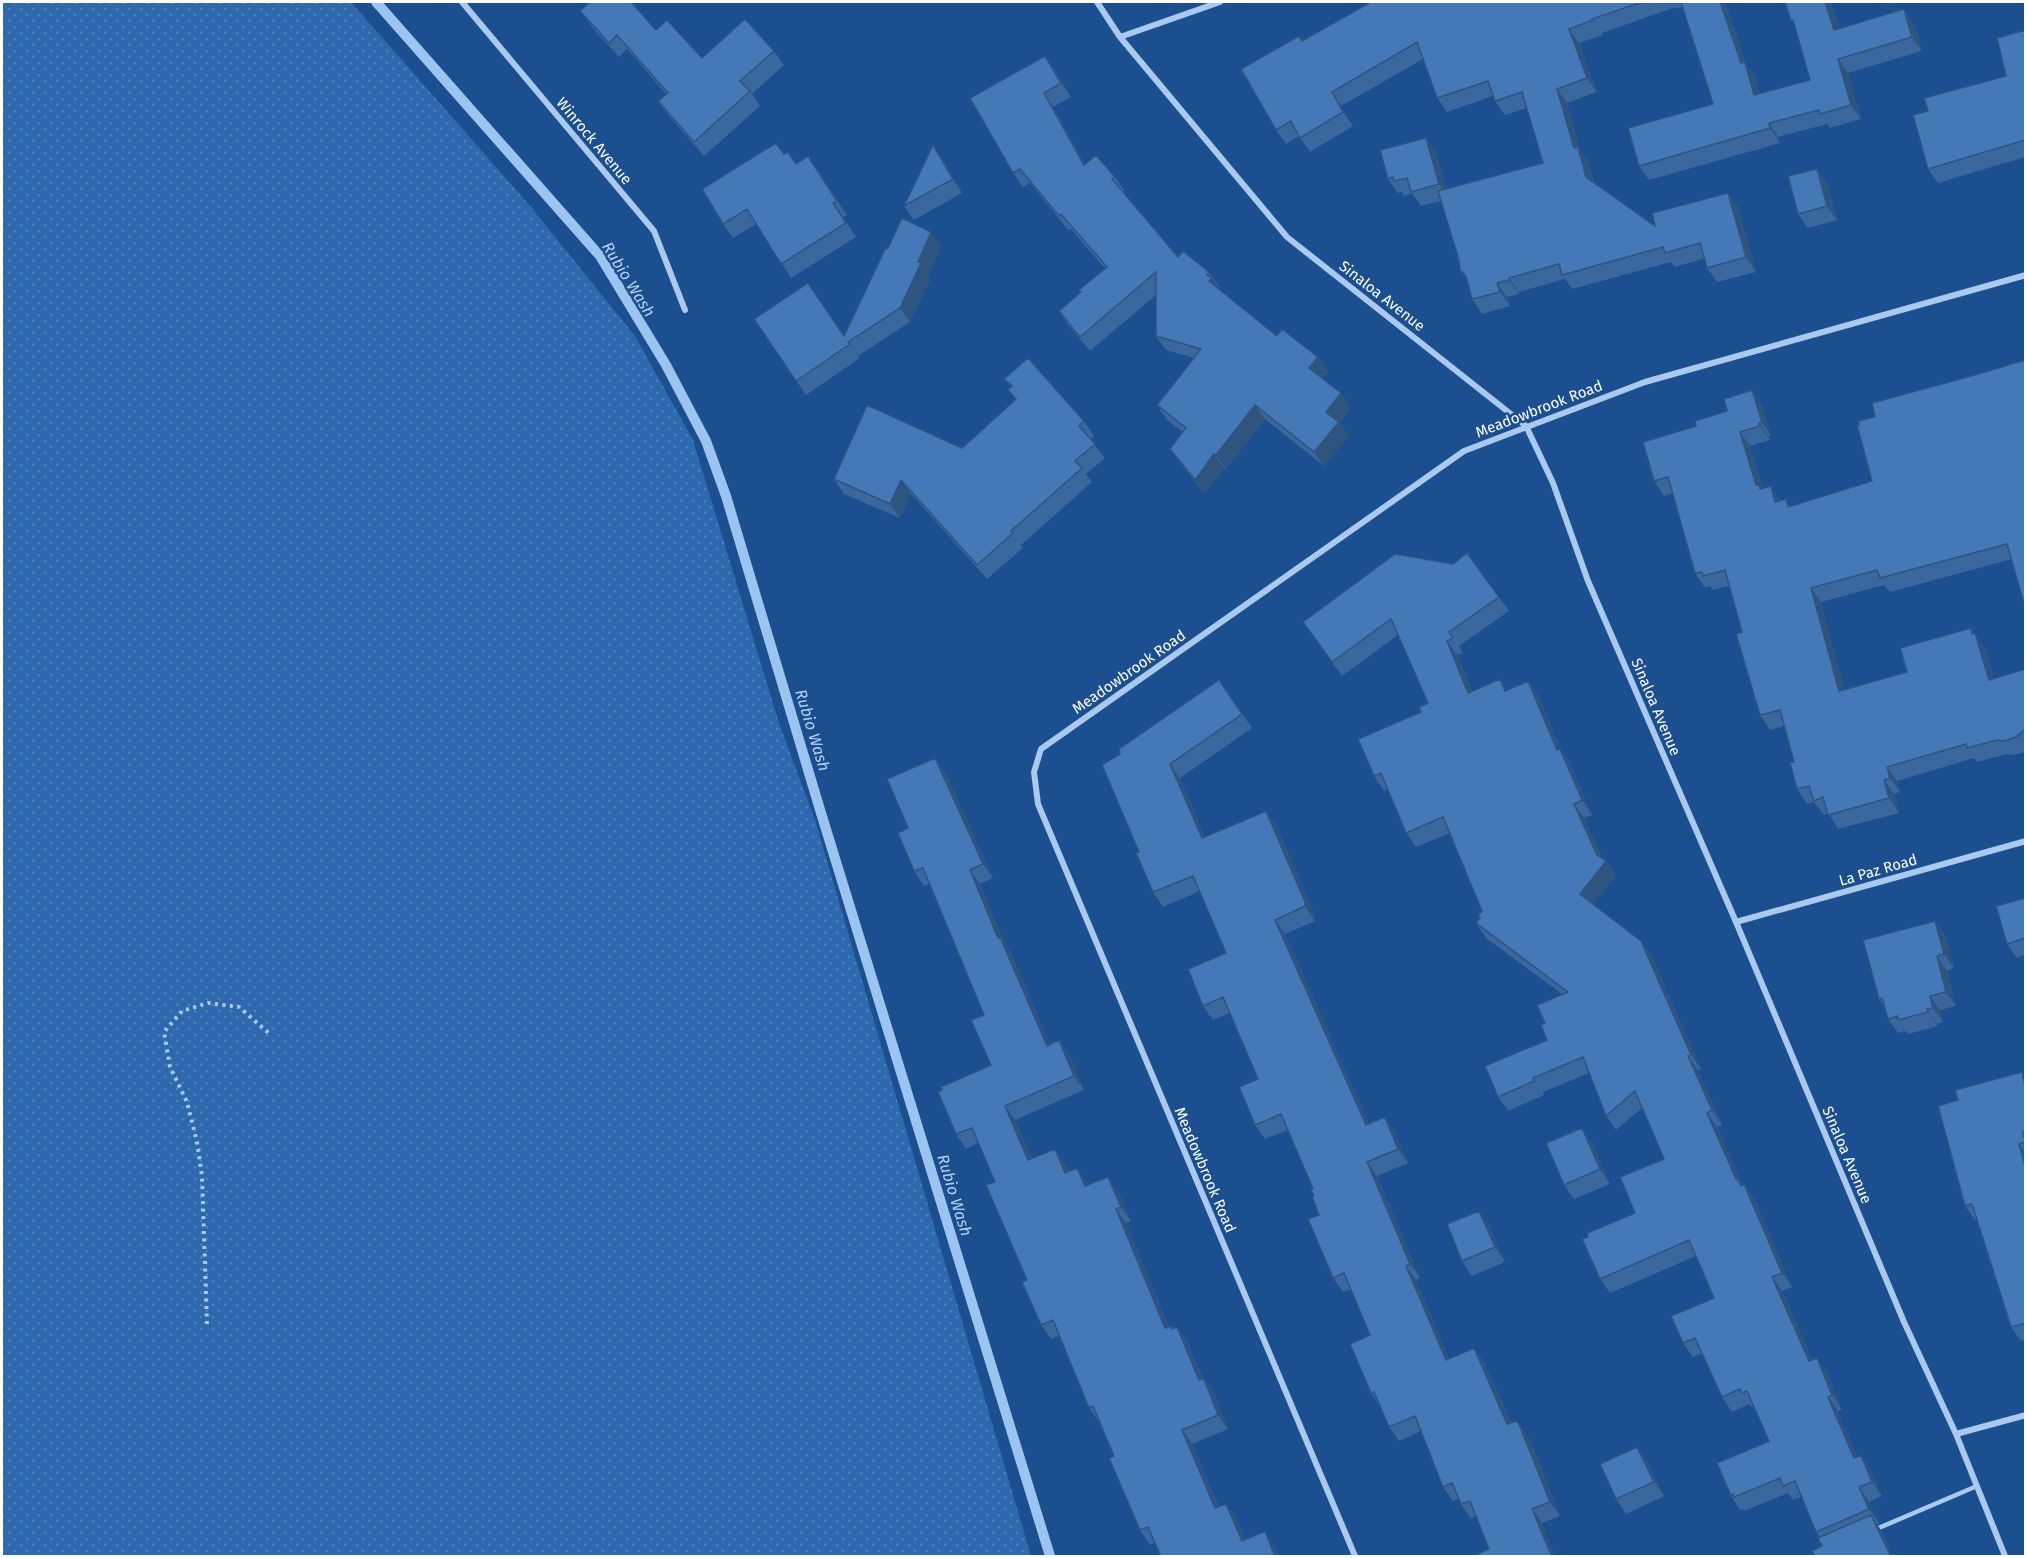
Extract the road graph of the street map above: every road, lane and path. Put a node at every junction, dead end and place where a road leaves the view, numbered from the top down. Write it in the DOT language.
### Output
graph roads {
  1 [pos="462,2"];
  2 [pos="1097,2"];
  3 [pos="1220,2"];
  4 [pos="1120,37"];
  5 [pos="2025,274"];
  6 [pos="685,310"];
  7 [pos="1526,426"];
  8 [pos="2025,841"];
  9 [pos="1736,922"];
  10 [pos="271,1035"];
  11 [pos="207,1324"];
  12 [pos="2025,1415"];
  13 [pos="1956,1434"];
  14 [pos="1977,1486"];
  15 [pos="1870,1532"];
  16 [pos="1355,1557"];
  17 [pos="2005,1557"];
  1 -- 6 [label="street, Winrock Avenue"];
  2 -- 4 [label="street, Sinaloa Avenue"];
  3 -- 4 [label="street"];
  4 -- 7 [label="street, Sinaloa Avenue"];
  5 -- 7 [label="street, Meadowbrook Road"];
  7 -- 9 [label="street, Sinaloa Avenue"];
  7 -- 16 [label="street, Meadowbrook Road"];
  8 -- 9 [label="street, La Paz Road"];
  9 -- 13 [label="street, Sinaloa Avenue"];
  10 -- 11 [label="path"];
  12 -- 13 [label="street"];
  13 -- 14 [label="street, Sinaloa Avenue"];
  14 -- 15 [label="lane"];
  14 -- 17 [label="street, Sinaloa Avenue"];
}
